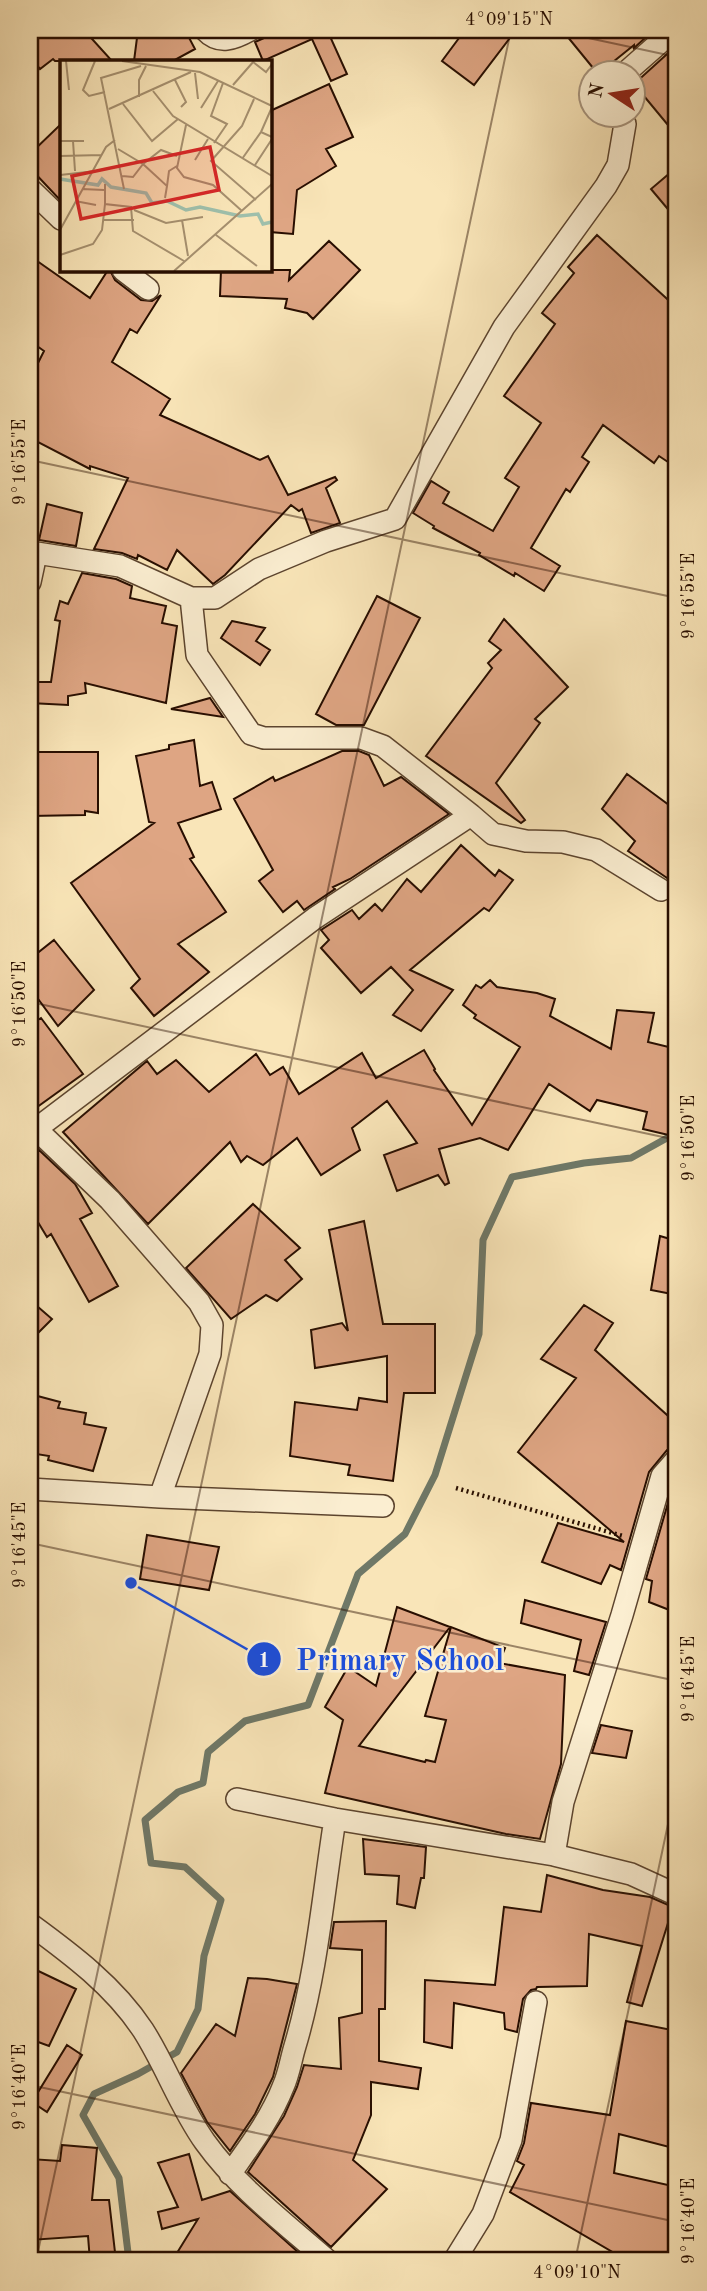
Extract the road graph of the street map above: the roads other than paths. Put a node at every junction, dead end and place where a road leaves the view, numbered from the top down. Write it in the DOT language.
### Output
graph roads {
  1 [pos="205,30"];
  2 [pos="250,30"];
  3 [pos="674,30"];
  4 [pos="640,60"];
  5 [pos="624,130"];
  6 [pos="30,189"];
  7 [pos="60,218"];
  8 [pos="124,271"];
  9 [pos="148,289"];
  10 [pos="33,553"];
  11 [pos="30,582"];
  12 [pos="191,598"];
  13 [pos="471,815"];
  14 [pos="661,890"];
  15 [pos="32,1128"];
  16 [pos="677,1459"];
  17 [pos="30,1489"];
  18 [pos="160,1497"];
  19 [pos="383,1506"];
  20 [pos="237,1799"];
  21 [pos="335,1819"];
  22 [pos="554,1855"];
  23 [pos="677,1895"];
  24 [pos="30,1924"];
  25 [pos="536,2002"];
  26 [pos="230,2174"];
  27 [pos="328,2261"];
  28 [pos="454,2261"];
  1 -- 2 [label="street"];
  3 -- 4 [label="street"];
  5 -- 12 [label="street"];
  6 -- 7 [label="street"];
  8 -- 9 [label="street"];
  10 -- 11 [label="street"];
  10 -- 12 [label="street"];
  12 -- 13 [label="street"];
  13 -- 14 [label="street"];
  13 -- 15 [label="street"];
  15 -- 18 [label="street"];
  16 -- 22 [label="street"];
  17 -- 18 [label="street"];
  18 -- 19 [label="street"];
  20 -- 21 [label="street"];
  21 -- 22 [label="street"];
  21 -- 26 [label="street"];
  22 -- 23 [label="street"];
  24 -- 26 [label="street"];
  25 -- 28 [label="street"];
  26 -- 27 [label="street"];
}
